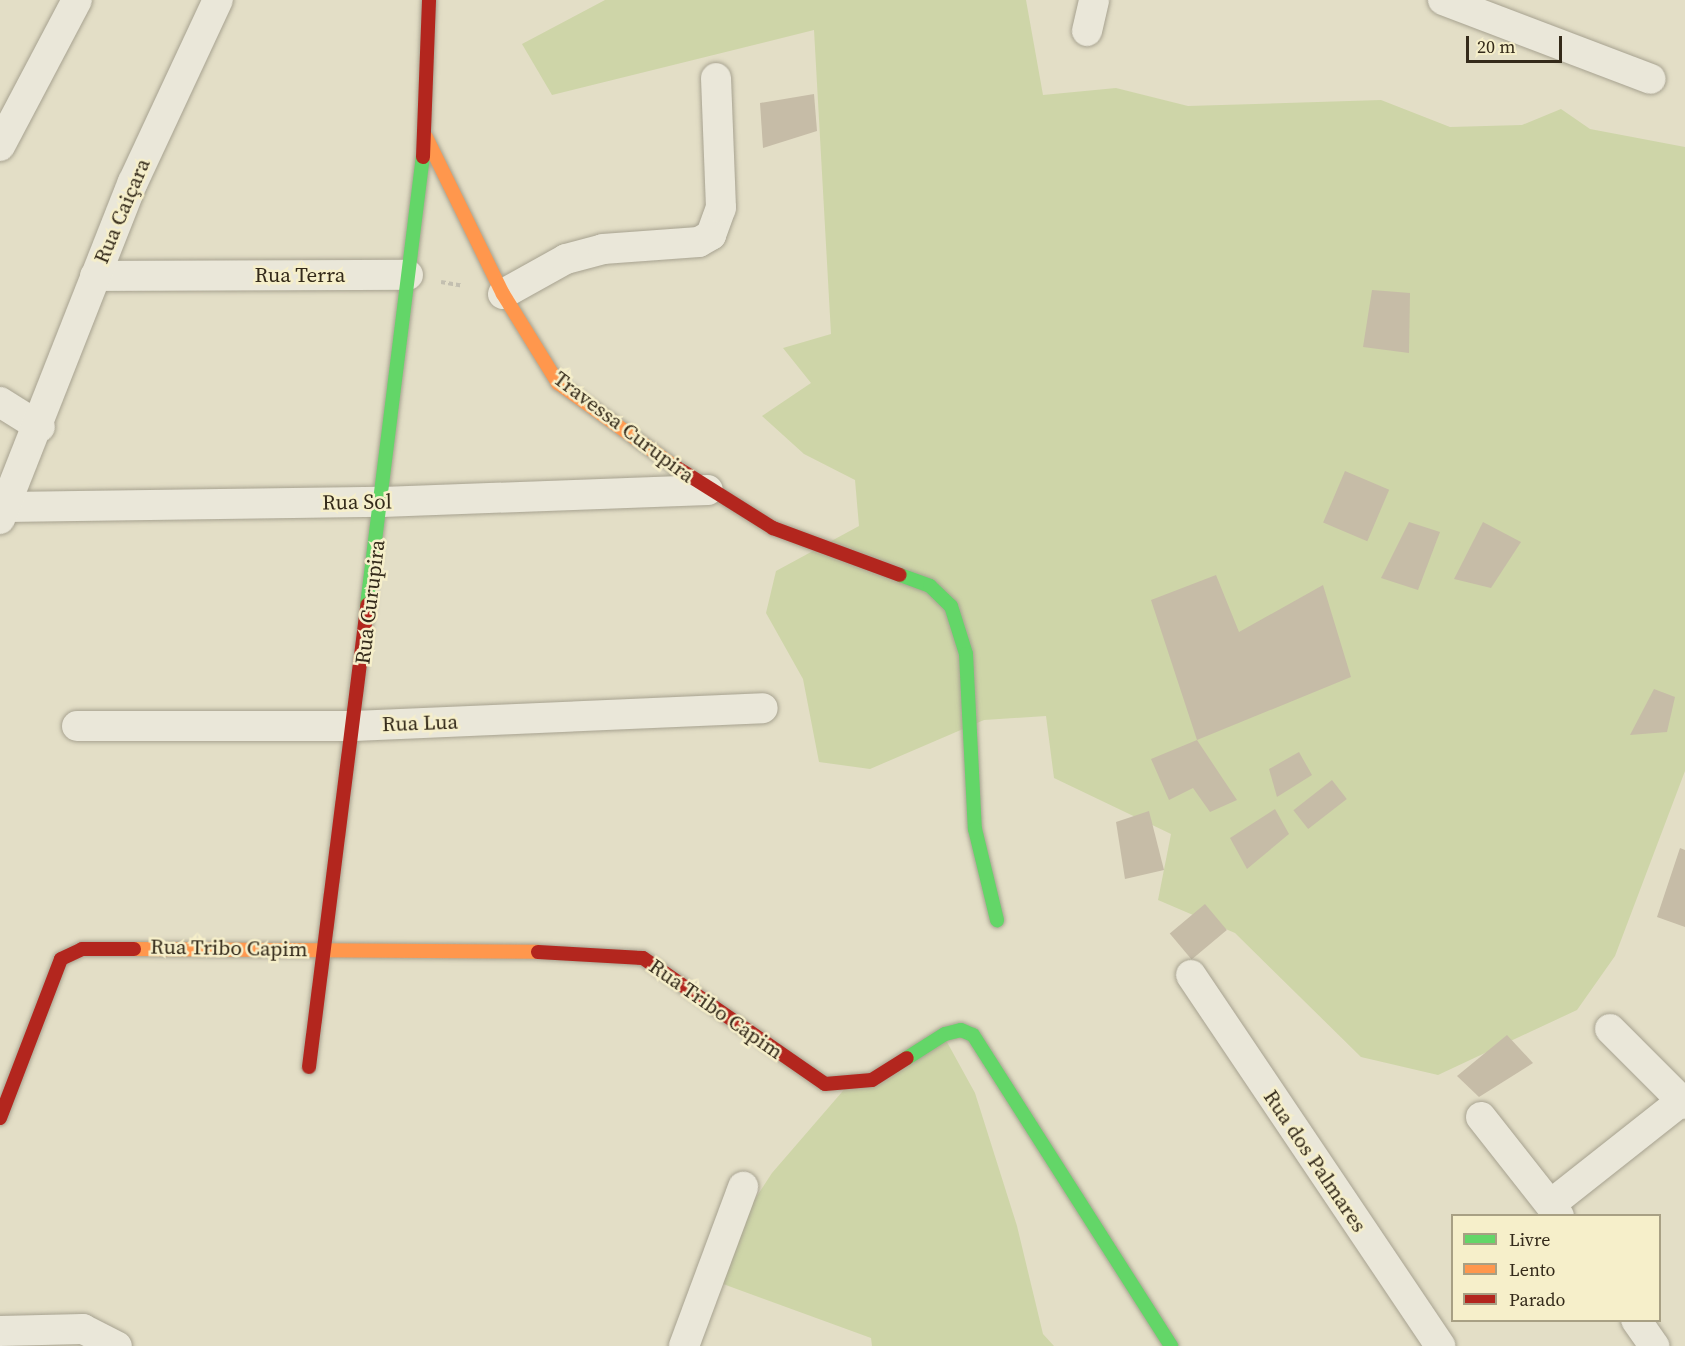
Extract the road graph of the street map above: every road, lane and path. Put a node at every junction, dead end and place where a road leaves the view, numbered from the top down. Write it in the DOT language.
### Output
graph roads {
  1 [pos="77,0"];
  2 [pos="218,0"];
  3 [pos="429,0"];
  4 [pos="1095,0"];
  5 [pos="1443,0"];
  6 [pos="1087,31"];
  7 [pos="717,78"];
  8 [pos="1651,79"];
  9 [pos="426,137"];
  10 [pos="0,146"];
  11 [pos="408,275"];
  12 [pos="95,276"];
  13 [pos="503,294"];
  14 [pos="0,402"];
  15 [pos="39,427"];
  16 [pos="708,490"];
  17 [pos="382,502"];
  18 [pos="3,513"];
  19 [pos="762,708"];
  20 [pos="77,726"];
  21 [pos="354,726"];
  22 [pos="997,920"];
  23 [pos="326,949"];
  24 [pos="1191,975"];
  25 [pos="1610,1029"];
  26 [pos="309,1067"];
  27 [pos="1684,1101"];
  28 [pos="1481,1117"];
  29 [pos="0,1118"];
  30 [pos="743,1187"];
  31 [pos="1555,1210"];
  32 [pos="1637,1322"];
  33 [pos="0,1331"];
  34 [pos="689,1344"];
  35 [pos="117,1346"];
  36 [pos="1171,1346"];
  37 [pos="1440,1346"];
  38 [pos="1654,1346"];
  1 -- 10 [label="street"];
  2 -- 12 [label="street, Rua Caiçara"];
  3 -- 9 [label="street, Rua Curupira"];
  4 -- 6 [label="street"];
  5 -- 8 [label="street"];
  7 -- 13 [label="street"];
  9 -- 11 [label="street, Rua Curupira"];
  9 -- 13 [label="street, Rua Curupira"];
  11 -- 12 [label="street, Rua Terra"];
  11 -- 13 [label="path"];
  11 -- 17 [label="street, Rua Curupira"];
  12 -- 15 [label="street, Rua Caiçara"];
  13 -- 16 [label="street, Travessa Curupira"];
  14 -- 15 [label="street"];
  15 -- 18 [label="street, Rua Caiçara"];
  16 -- 17 [label="street, Rua Sol"];
  16 -- 22 [label="street, Travessa Curupira"];
  17 -- 18 [label="street, Rua Sol"];
  17 -- 21 [label="street, Rua Curupira"];
  19 -- 21 [label="street, Rua Lua"];
  20 -- 21 [label="street, Rua Lua"];
  21 -- 23 [label="street, Rua Curupira"];
  23 -- 26 [label="street, Rua Curupira"];
  23 -- 29 [label="street, Rua Tribo Capim"];
  23 -- 36 [label="street, Rua Tribo Capim"];
  24 -- 37 [label="street, Rua dos Palmares"];
  25 -- 27 [label="street"];
  27 -- 31 [label="street"];
  28 -- 31 [label="street"];
  30 -- 34 [label="street"];
  32 -- 38 [label="street"];
  33 -- 35 [label="street"];
}
